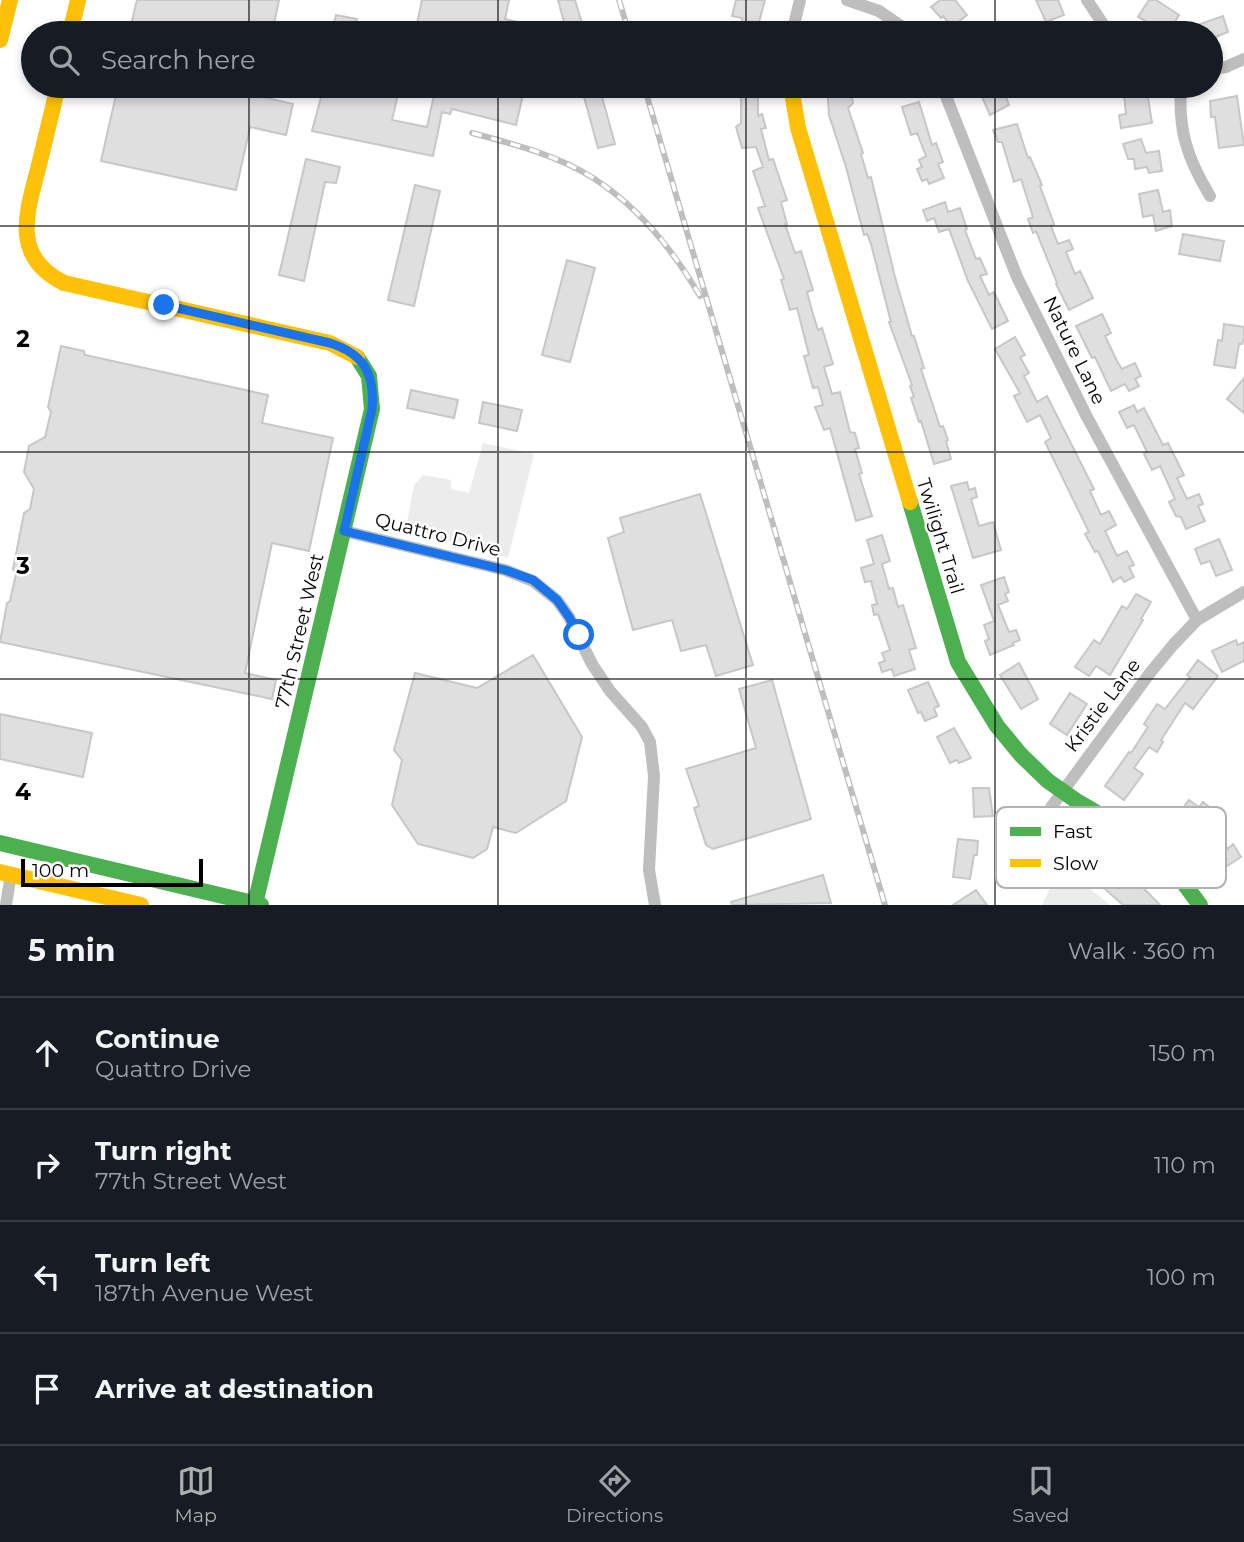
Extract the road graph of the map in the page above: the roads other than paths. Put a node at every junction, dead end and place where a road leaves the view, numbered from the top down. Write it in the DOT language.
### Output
graph roads {
  1 [pos="10,0"];
  2 [pos="78,0"];
  3 [pos="800,0"];
  4 [pos="847,0"];
  5 [pos="1087,0"];
  6 [pos="73,21"];
  7 [pos="795,21"];
  8 [pos="894,21"];
  9 [pos="1098,21"];
  10 [pos="0,40"];
  11 [pos="1244,59"];
  12 [pos="1223,67"];
  13 [pos="55,98"];
  14 [pos="793,98"];
  15 [pos="947,98"];
  16 [pos="1180,98"];
  17 [pos="1210,195"];
  18 [pos="344,531"];
  19 [pos="1244,592"];
  20 [pos="1198,620"];
  21 [pos="1062,792"];
  22 [pos="1053,807"];
  23 [pos="1086,807"];
  24 [pos="0,843"];
  25 [pos="6,873"];
  26 [pos="1187,888"];
  27 [pos="6,905"];
  28 [pos="141,905"];
  29 [pos="257,905"];
  30 [pos="655,905"];
  31 [pos="1200,905"];
  1 -- 10 [label="street"];
  2 -- 6 [label="street"];
  3 -- 7 [label="street"];
  4 -- 8 [label="street"];
  5 -- 9 [label="street"];
  11 -- 12 [label="street"];
  13 -- 18 [label="street, 77th Street West"];
  14 -- 21 [label="street, Twilight Trail"];
  15 -- 20 [label="street, Nature Lane"];
  16 -- 17 [label="street"];
  18 -- 29 [label="street, 77th Street West"];
  18 -- 30 [label="street, Quattro Drive"];
  19 -- 20 [label="street, Kristie Lane"];
  20 -- 21 [label="street, Kristie Lane"];
  21 -- 22 [label="street, Kristie Lane"];
  21 -- 23 [label="street, Twilight Trail"];
  24 -- 29 [label="street"];
  25 -- 27 [label="street"];
  25 -- 28 [label="street"];
  26 -- 31 [label="street, Twilight Trail"];
}
